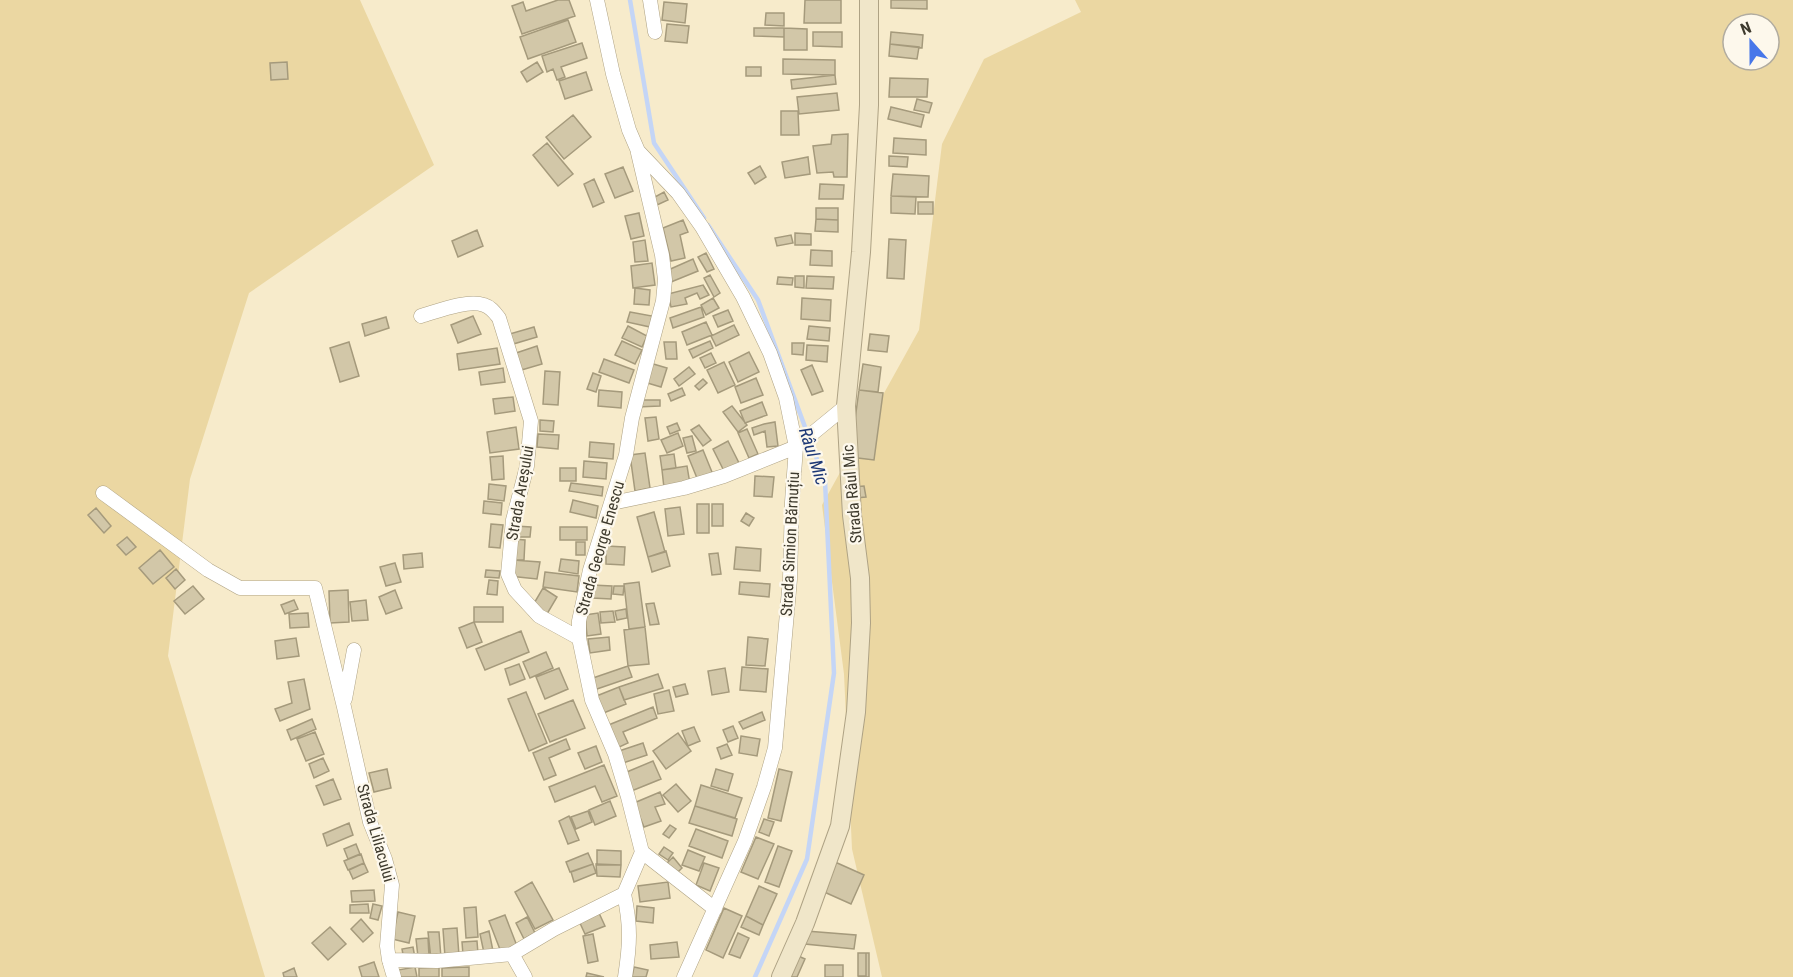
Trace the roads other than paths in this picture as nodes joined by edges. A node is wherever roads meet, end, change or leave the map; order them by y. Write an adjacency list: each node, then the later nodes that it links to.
1 (597, 0): 5 (street, Strada Simion Bărnuțiu)
2 (650, 0): 4 (street)
3 (869, 0): 7 (street, Strada Râul Mic)
4 (655, 32)
5 (638, 151): 8 (street, Strada Simion Bărnuțiu); 10 (street, Strada George Enescu)
6 (421, 316): 11 (street, Strada Areșului)
7 (846, 406): 8 (street); 23 (street, Strada Râul Mic)
8 (800, 443): 10 (street); 16 (street, Strada Simion Bărnuțiu)
9 (103, 493): 13 (street, Strada Liliacului)
10 (612, 503): 11 (street, Strada George Enescu)
11 (579, 638): 14 (street, Strada George Enescu)
12 (354, 650): 13 (street)
13 (344, 707): 18 (street, Strada Liliacului)
14 (642, 852): 15 (street); 16 (street)
15 (624, 894): 17 (street); 21 (street)
16 (715, 909): 22 (street, Strada Simion Bărnuțiu)
17 (512, 954): 18 (street); 20 (street)
18 (389, 960): 19 (street, Strada Liliacului)
19 (394, 977)
20 (525, 977)
21 (625, 977)
22 (684, 977)
23 (781, 977)

